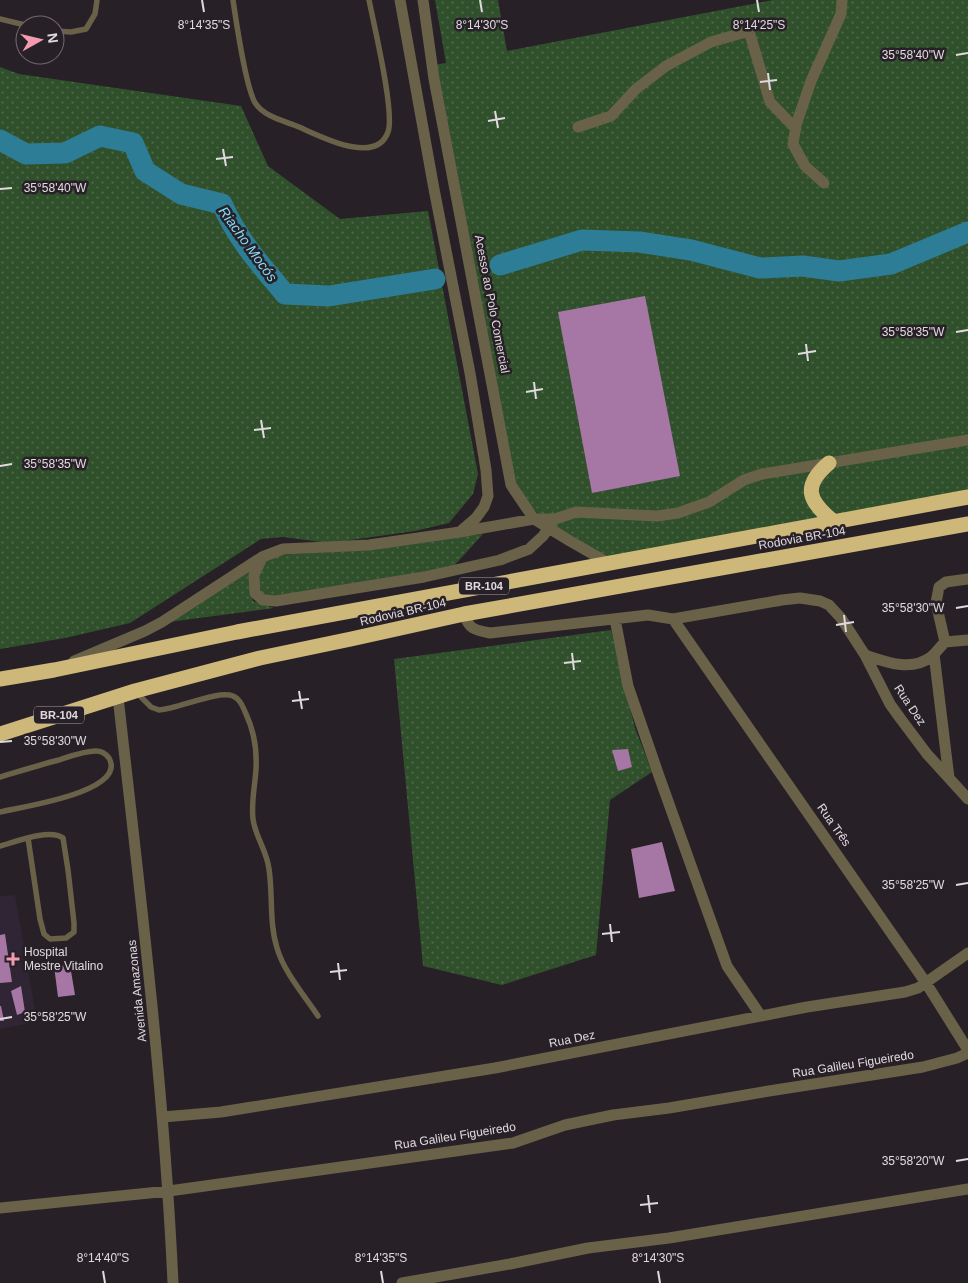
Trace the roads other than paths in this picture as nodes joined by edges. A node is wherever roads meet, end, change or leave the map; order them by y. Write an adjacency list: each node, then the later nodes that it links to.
1 (97, 0): 9 (lane)
2 (233, 0): 3 (lane)
3 (369, 0)
4 (400, 0): 14 (street)
5 (423, 0): 13 (street, Acesso ao Polo Comercial)
6 (842, 0): 11 (street)
7 (0, 19): 8 (lane)
8 (15, 23)
9 (65, 32)
10 (578, 127): 11 (street)
11 (796, 130): 12 (street)
12 (824, 183)
13 (456, 185): 14 (street); 18 (street, Acesso ao Polo Comercial)
14 (434, 189): 22 (street)
15 (968, 440): 16 (street)
16 (829, 463): 19 (highway); 20 (street)
17 (968, 497): 19 (highway, Rodovia BR-104 / BR-104)
18 (534, 519): 20 (street, Acesso ao Polo Comercial); 22 (street)
19 (833, 521): 24 (highway, Rodovia BR-104 / BR-104)
20 (552, 524): 23 (street); 24 (street, Acesso ao Polo Comercial)
21 (968, 524): 26 (highway, Rodovia BR-104 / BR-104)
22 (460, 532): 23 (street)
23 (262, 556): 33 (street)
24 (610, 564): 33 (highway, Rodovia BR-104 / BR-104)
25 (968, 579): 30 (street)
26 (464, 614): 27 (street, Rua Dez); 35 (highway, Rodovia BR-104 / BR-104)
27 (615, 619): 28 (street, Rua Dez); 47 (street)
28 (674, 619): 32 (street, Rua Dez); 45 (street, Rua Três)
29 (968, 640): 30 (street)
30 (945, 642): 31 (street)
31 (934, 654): 32 (street); 39 (street)
32 (865, 655): 39 (street, Rua Dez)
33 (54, 670): 34 (highway, Rodovia BR-104 / BR-104)
34 (0, 679)
35 (135, 691): 36 (highway, Rodovia BR-104 / BR-104); 46 (lane)
36 (118, 697): 37 (highway, Rodovia BR-104 / BR-104); 49 (street, Avenida Amazonas)
37 (0, 734)
38 (0, 777): 41 (lane)
39 (949, 778): 40 (street, Rua Dez)
40 (968, 799)
41 (0, 812)
42 (28, 838): 42 (lane); 43 (lane)
43 (0, 846)
44 (968, 953): 45 (street, Rua Dez)
45 (926, 983): 47 (street, Rua Dez); 48 (street, Rua Três)
46 (318, 1016)
47 (761, 1016): 49 (street, Rua Dez)
48 (968, 1052): 51 (street, Rua Galileu Figueiredo)
49 (163, 1117): 51 (street, Avenida Amazonas)
50 (968, 1189): 54 (street)
51 (169, 1191): 52 (street, Rua Galileu Figueiredo); 53 (street, Avenida Amazonas)
52 (0, 1208)
53 (173, 1283)
54 (402, 1283)

